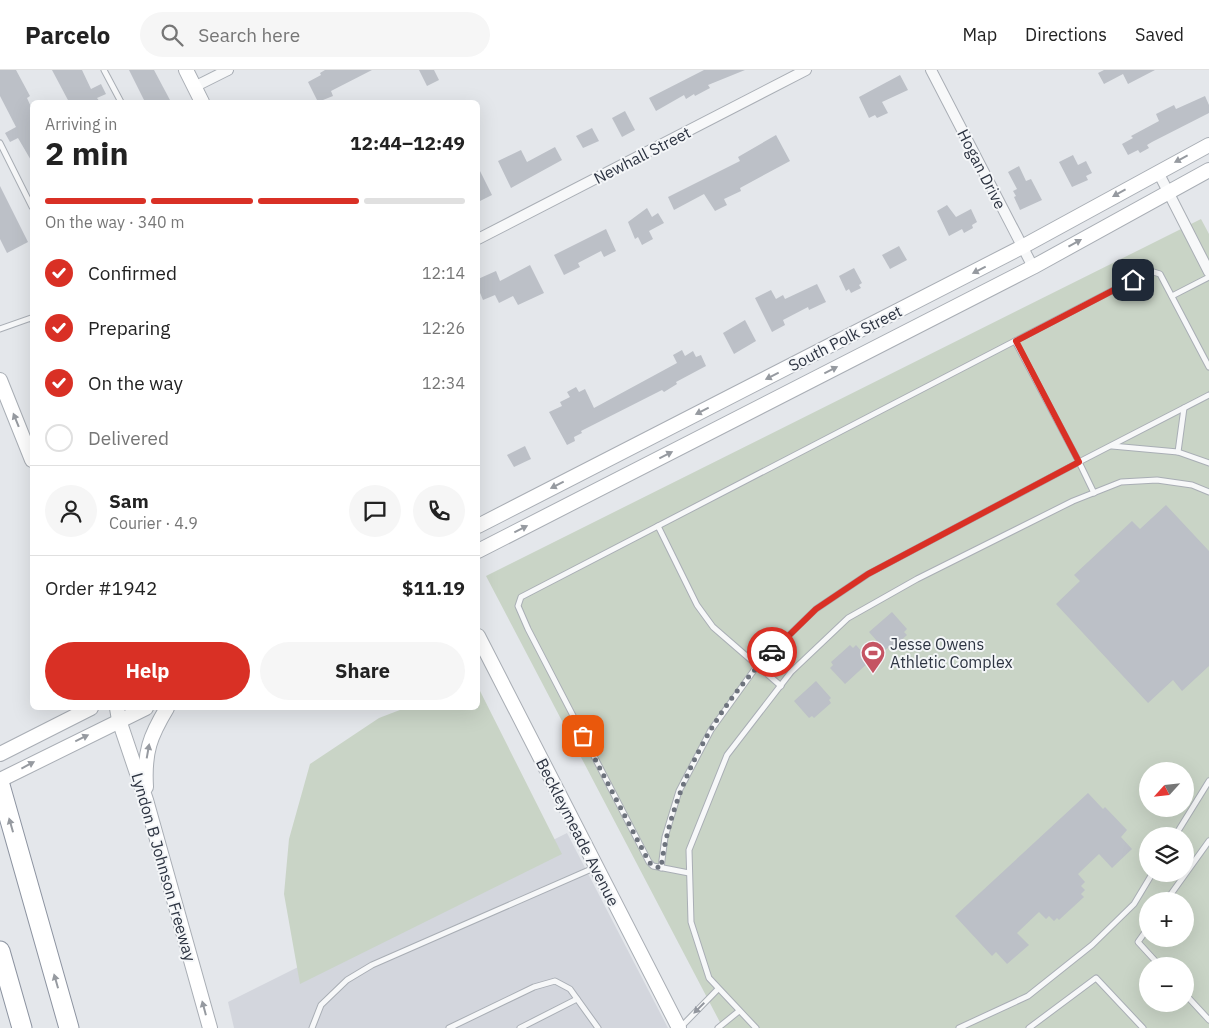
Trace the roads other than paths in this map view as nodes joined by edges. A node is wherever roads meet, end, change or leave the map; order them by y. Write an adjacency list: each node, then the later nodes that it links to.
1 (104, 70): 7 (lane)
2 (186, 70): 6 (main road)
3 (228, 70): 6 (street)
4 (806, 70): 15 (street, Newhall Street)
5 (931, 70): 16 (street, Hogan Drive)
6 (194, 87): 8 (main road)
7 (120, 100)
8 (201, 100)
9 (0, 142): 14 (lane)
10 (1209, 144): 12 (main road, South Polk Street, one-way to 12)
11 (1209, 170): 13 (main road, South Polk Street)
12 (1158, 172): 13 (street); 16 (main road, South Polk Street, one-way to 16)
13 (1167, 191): 17 (main road, South Polk Street, one-way to 13); 18 (street)
14 (30, 203)
15 (480, 238)
16 (1022, 248): 17 (street, Hogan Drive); 26 (main road, South Polk Street, one-way to 26)
17 (1033, 267): 28 (main road, South Polk Street, one-way to 17)
18 (1209, 272)
19 (1209, 277): 20 (lane)
20 (1172, 296): 23 (lane); 24 (lane)
21 (30, 319): 22 (lane)
22 (0, 329)
23 (1016, 341): 33 (lane); 38 (lane)
24 (1209, 367)
25 (0, 380): 32 (main road, one-way to 25)
26 (746, 389): 28 (main road); 37 (main road, South Polk Street, one-way to 37)
27 (1209, 395): 29 (lane)
28 (756, 408): 39 (main road, South Polk Street, one-way to 28)
29 (1184, 408): 30 (lane); 31 (lane)
30 (1110, 446): 31 (lane); 33 (lane)
31 (1178, 452): 34 (lane)
32 (30, 455)
33 (1079, 462): 36 (lane); 41 (lane)
34 (1209, 463)
35 (1209, 492): 36 (lane)
36 (1094, 493): 42 (lane)
37 (480, 525)
38 (658, 526): 41 (lane); 55 (lane)
39 (480, 550)
40 (480, 640): 54 (main road, Beckleymeade Avenue)
41 (757, 666): 42 (lane); 55 (lane)
42 (781, 686): 56 (lane)
43 (87, 710): 47 (main road)
44 (137, 710): 46 (main road)
45 (166, 710): 51 (main road, one-way to 45)
46 (118, 714): 48 (main road, one-way to 46); 51 (main road, Lyndon B Johnson Freeway)
47 (0, 754)
48 (0, 780)
49 (1209, 781): 52 (lane)
50 (0, 785): 68 (highway, one-way to 50)
51 (146, 800): 69 (main road, Lyndon B Johnson Freeway, one-way to 51)
52 (1181, 827)
53 (1209, 841): 58 (lane)
54 (596, 867): 70 (lane); 74 (main road, Beckleymeade Avenue)
55 (661, 868): 56 (lane)
56 (690, 873): 62 (lane)
57 (1147, 882): 77 (lane)
58 (1172, 892)
59 (1143, 947): 61 (lane)
60 (0, 951): 67 (highway)
61 (1152, 957)
62 (718, 989): 65 (lane); 74 (lane, one-way to 74)
63 (577, 998): 71 (lane); 72 (lane); 73 (lane)
64 (1194, 1004): 66 (lane)
65 (739, 1012): 75 (lane); 76 (lane)
66 (1209, 1020)
67 (22, 1028)
68 (69, 1028)
69 (210, 1028)
70 (312, 1028)
71 (449, 1028)
72 (520, 1028)
73 (598, 1028)
74 (679, 1028)
75 (718, 1028)
76 (756, 1028)
77 (959, 1028)
78 (1029, 1028): 79 (lane)
79 (1143, 1028)

